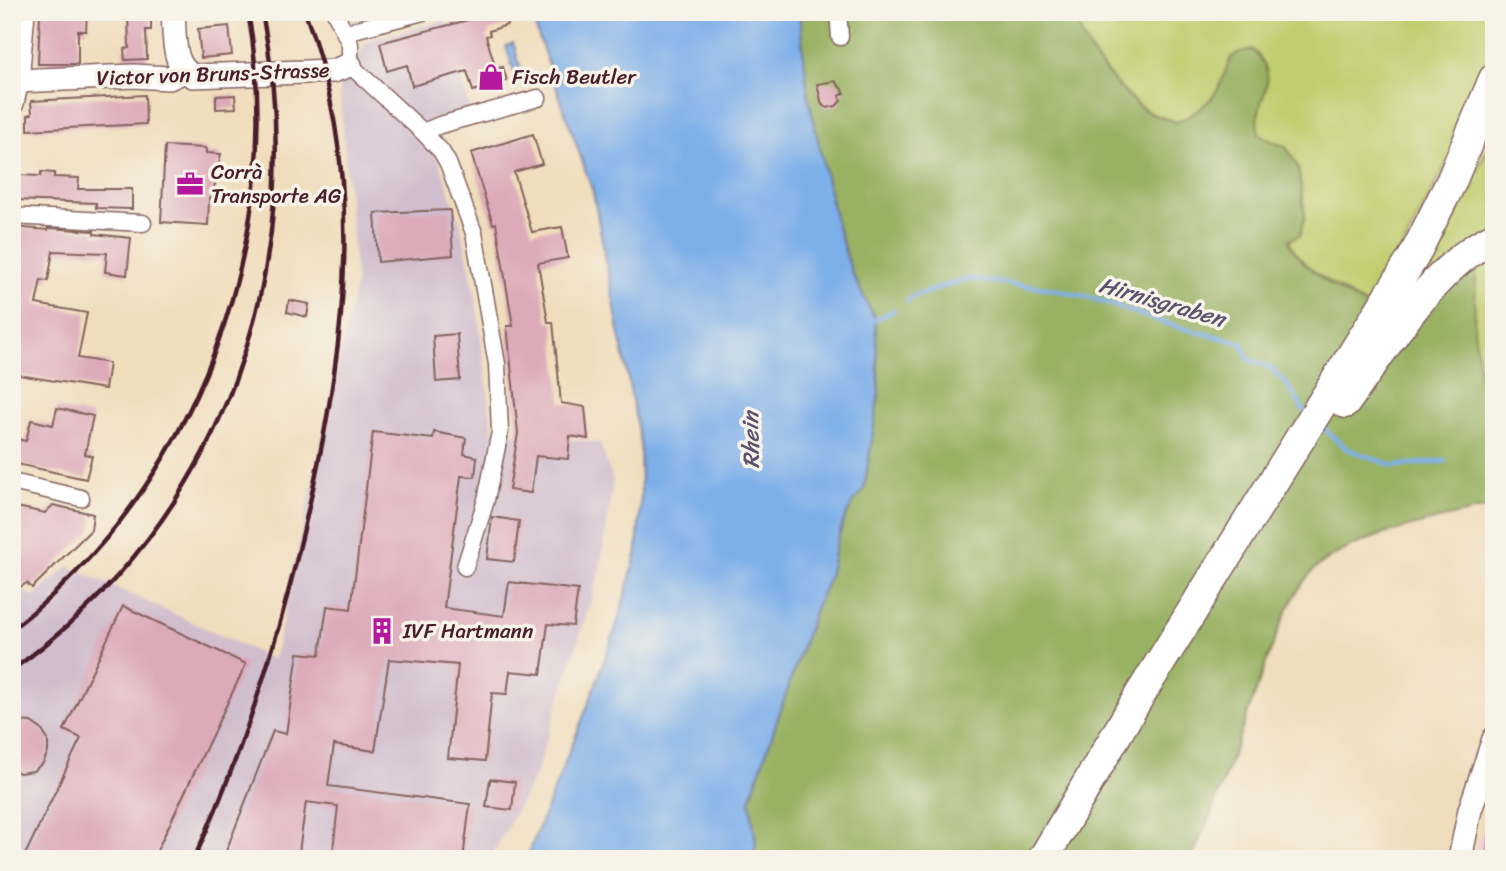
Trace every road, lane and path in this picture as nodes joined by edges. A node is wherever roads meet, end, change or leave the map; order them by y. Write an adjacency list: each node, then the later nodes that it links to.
1 (23, 12): 11 (street)
2 (173, 12): 9 (street)
3 (335, 12): 6 (street)
4 (423, 12): 6 (street)
5 (838, 12): 7 (street)
6 (346, 32): 8 (street)
7 (841, 37)
8 (350, 65): 9 (street, Victor von Bruns-Strasse); 14 (street, Victor von Bruns-Strasse)
9 (185, 71): 11 (street, Victor von Bruns-Strasse)
10 (1494, 79): 18 (highway)
11 (14, 88)
12 (538, 98): 14 (street)
13 (1494, 117): 18 (highway)
14 (423, 132): 22 (street, Victor von Bruns-Strasse)
15 (12, 216): 16 (street)
16 (143, 223)
17 (1494, 238): 18 (highway)
18 (1352, 379): 19 (highway); 19 (highway)
19 (1291, 469): 24 (highway); 25 (highway)
20 (12, 482): 21 (street)
21 (81, 498)
22 (465, 567)
23 (1494, 739): 26 (street)
24 (1043, 859)
25 (1062, 859)
26 (1460, 859)

